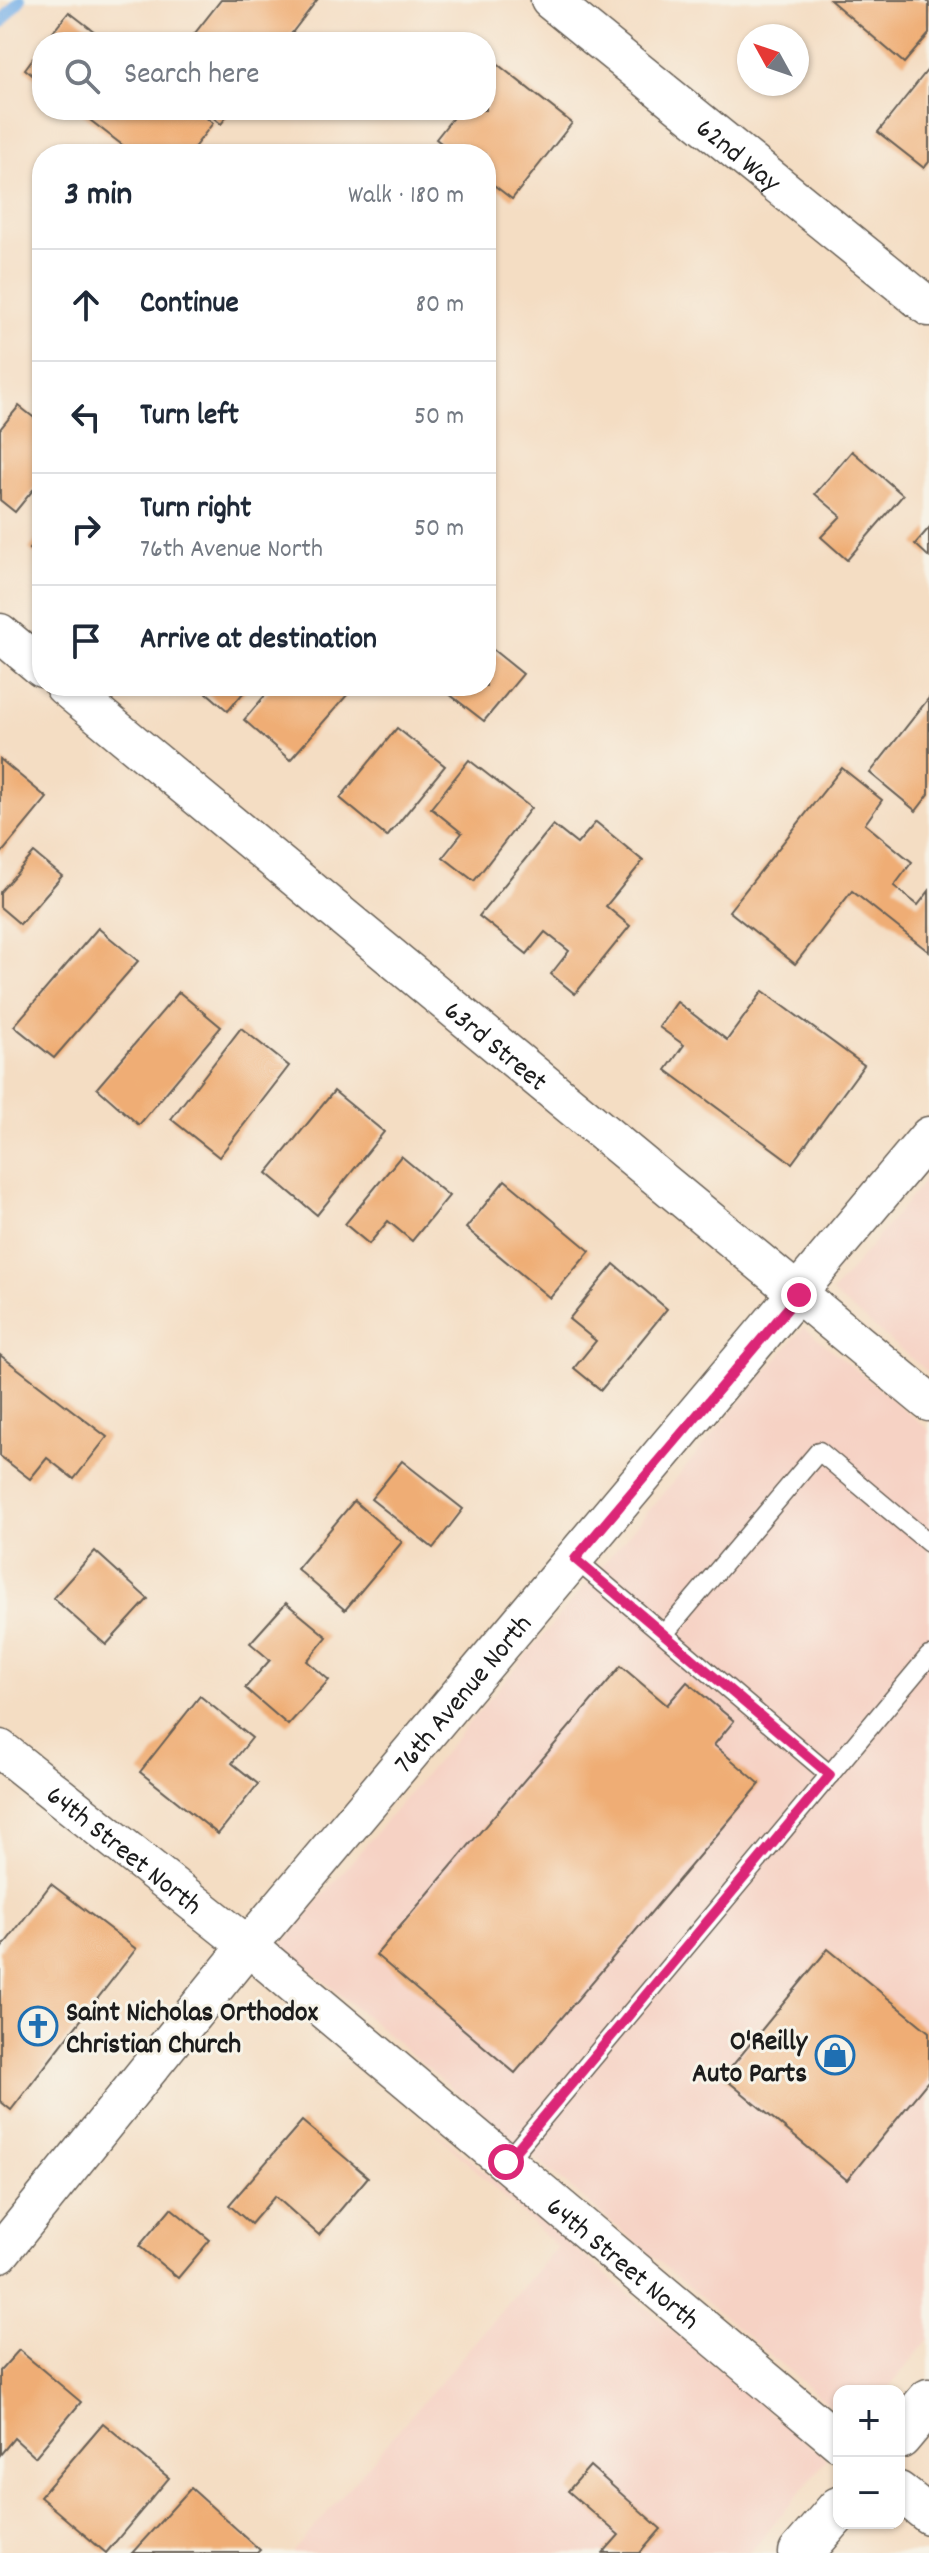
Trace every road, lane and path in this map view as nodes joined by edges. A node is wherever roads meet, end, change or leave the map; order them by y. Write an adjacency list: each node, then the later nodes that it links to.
1 (550, 0): 2 (street, 62nd Way)
2 (929, 307)
3 (0, 633): 4 (street)
4 (32, 660)
5 (76, 696): 7 (street, 63rd Street)
6 (929, 1136): 7 (street, 76th Avenue North)
7 (799, 1295): 8 (street, 63rd Street); 10 (street, 76th Avenue North)
8 (929, 1402)
9 (929, 1543): 11 (lane)
10 (575, 1559): 11 (lane); 15 (street, 76th Avenue North)
11 (664, 1634): 14 (lane)
12 (929, 1656): 14 (lane)
13 (0, 1749): 15 (street, 64th Street North)
14 (830, 1775): 16 (lane)
15 (248, 1946): 16 (street, 64th Street North); 17 (street, 76th Avenue North)
16 (506, 2162): 20 (street, 64th Street North)
17 (0, 2253)
18 (929, 2401): 19 (main road)
19 (905, 2430)
20 (833, 2437)
21 (905, 2496): 22 (street)
22 (929, 2515)
23 (833, 2516): 24 (main road)
24 (801, 2553)

